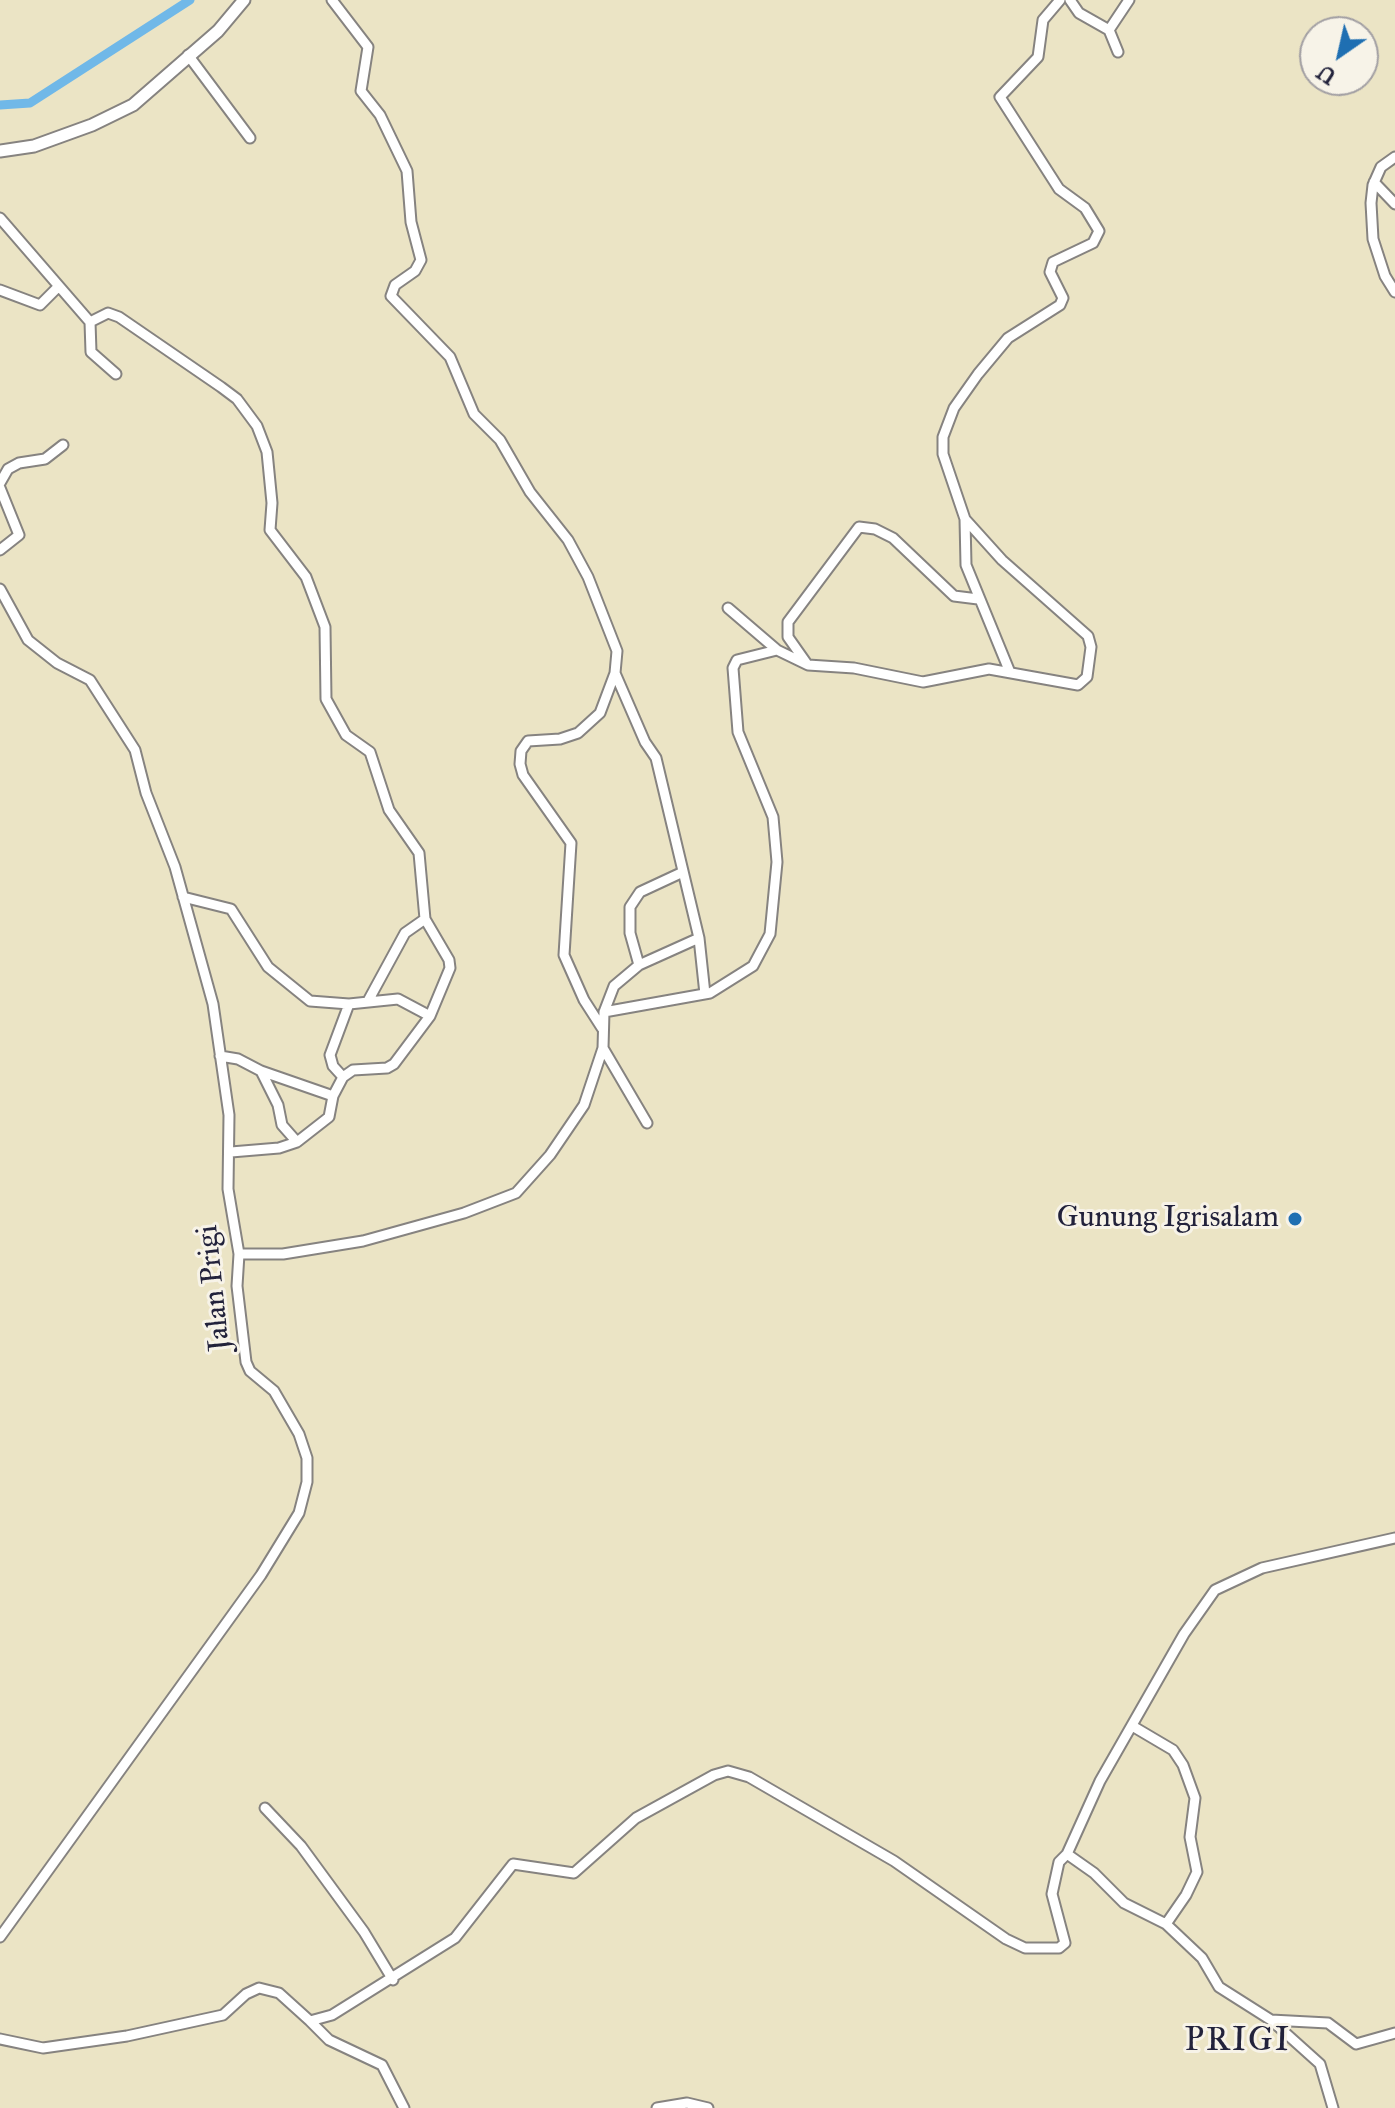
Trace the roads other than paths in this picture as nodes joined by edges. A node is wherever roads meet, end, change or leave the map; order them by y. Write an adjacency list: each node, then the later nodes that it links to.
1 (244, 0): 8 (main road)
2 (332, 0): 30 (street)
3 (1060, 0): 22 (street)
4 (1070, 0): 6 (street)
5 (1129, 0): 6 (street)
6 (1109, 30): 7 (street)
7 (1118, 52)
8 (188, 55): 9 (street); 10 (main road)
9 (250, 138)
10 (0, 151)
11 (1395, 157): 12 (street)
12 (1374, 182): 13 (street); 17 (street)
13 (1395, 204)
14 (0, 218): 15 (street)
15 (58, 287): 16 (street); 18 (street)
16 (0, 290)
17 (1395, 292)
18 (90, 322): 19 (street); 33 (street)
19 (116, 374)
20 (63, 445): 21 (street)
21 (0, 485): 23 (street)
22 (965, 519): 25 (street); 29 (street)
23 (0, 550)
24 (0, 589): 32 (street, Jalan Prigi)
25 (978, 599): 28 (street); 29 (street)
26 (728, 608): 27 (street)
27 (777, 650): 28 (street); 36 (street)
28 (808, 665): 29 (street)
29 (1009, 670)
30 (615, 673): 31 (street); 41 (street)
31 (683, 872): 34 (street); 35 (street)
32 (183, 897): 38 (street); 43 (street, Jalan Prigi)
33 (425, 919): 37 (street); 40 (street)
34 (699, 938): 35 (street); 36 (street)
35 (639, 965): 39 (street)
36 (705, 994): 39 (street)
37 (368, 1001): 38 (street); 40 (street)
38 (349, 1004): 45 (street)
39 (604, 1012): 41 (street)
40 (430, 1016): 45 (street)
41 (603, 1031): 42 (street)
42 (603, 1048): 47 (street); 50 (street)
43 (220, 1056): 44 (street); 49 (street, Jalan Prigi)
44 (261, 1071): 46 (street); 48 (street)
45 (343, 1077): 46 (street)
46 (333, 1096): 48 (street)
47 (647, 1123)
48 (297, 1142): 49 (street)
49 (231, 1152): 50 (street, Jalan Prigi)
50 (239, 1254): 56 (street, Jalan Prigi)
51 (1395, 1538): 52 (street)
52 (1134, 1727): 54 (street); 55 (street)
53 (265, 1808): 57 (street)
54 (1067, 1854): 55 (street); 57 (street)
55 (1166, 1924): 58 (street)
56 (0, 1937)
57 (393, 1980): 59 (street)
58 (1271, 2020): 60 (street); 65 (street)
59 (310, 2021): 61 (street); 62 (street)
60 (1395, 2033)
61 (0, 2039)
62 (404, 2108)
63 (657, 2108): 64 (street)
64 (708, 2108)
65 (1333, 2108)

